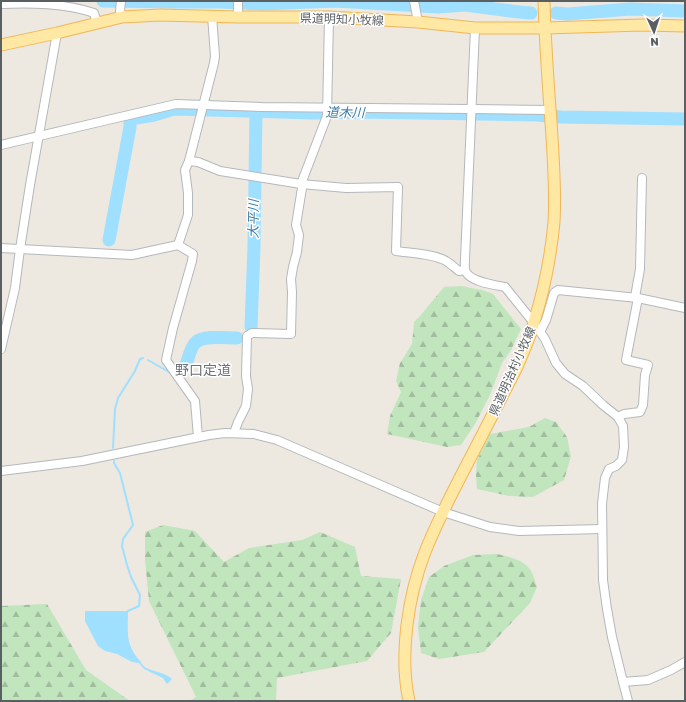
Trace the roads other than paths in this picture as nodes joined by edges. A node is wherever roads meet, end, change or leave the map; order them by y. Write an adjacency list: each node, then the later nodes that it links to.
1 (121, 1): 6 (street)
2 (238, 1): 7 (street)
3 (414, 1): 10 (street)
4 (544, 1): 14 (main road, 県道明治村小牧線)
5 (1, 4): 11 (street)
6 (121, 14): 8 (main road, 県道明知小牧線); 11 (main road, 県道明知小牧線)
7 (238, 15): 8 (main road, 県道明知小牧線); 9 (main road, 県道明知小牧線)
8 (212, 16): 17 (street)
9 (329, 17): 10 (main road, 県道明知小牧線); 18 (street)
10 (417, 18): 13 (main road, 県道明知小牧線)
11 (97, 23): 15 (main road, 県道明知小牧線)
12 (685, 26): 14 (main road, 県道明知小牧線)
13 (475, 28): 14 (main road, 県道明知小牧線); 19 (street)
14 (545, 28): 20 (main road, 県道明治村小牧線)
15 (57, 33): 16 (main road, 県道明知小牧線); 21 (street)
16 (1, 45)
17 (204, 105): 18 (street); 21 (street); 23 (street)
18 (327, 111): 19 (street); 25 (street)
19 (471, 113): 20 (street); 29 (street)
20 (550, 115): 32 (main road, 県道明治村小牧線)
21 (39, 136): 22 (street); 28 (street)
22 (1, 145)
23 (189, 161): 25 (street); 26 (street)
24 (642, 178): 30 (street)
25 (301, 184): 29 (street); 35 (street)
26 (178, 245): 28 (street); 36 (street)
27 (1, 248): 28 (street)
28 (20, 249): 33 (street)
29 (465, 270): 32 (street)
30 (636, 298): 31 (street); 32 (street); 34 (street)
31 (685, 308)
32 (537, 328): 34 (street); 38 (main road, 県道明治村小牧線)
33 (1, 349)
34 (618, 416): 39 (street)
35 (234, 433): 36 (street); 38 (street)
36 (198, 437): 37 (street)
37 (1, 470)
38 (443, 512): 39 (street); 42 (main road, 県道明治村小牧線)
39 (602, 529): 41 (street)
40 (685, 662): 41 (street)
41 (623, 682): 43 (street)
42 (409, 701)
43 (628, 701)

